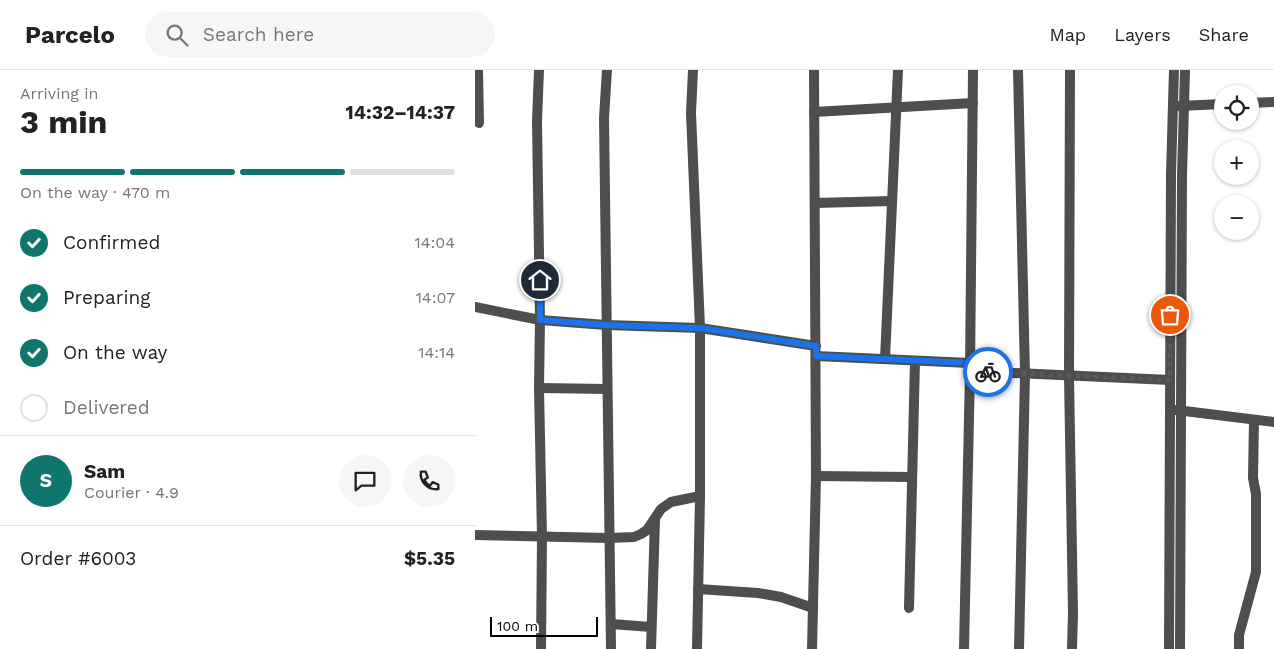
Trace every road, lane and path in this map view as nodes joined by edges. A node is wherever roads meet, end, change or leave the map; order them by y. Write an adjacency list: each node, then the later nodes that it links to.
1 (479, 70): 20 (street)
2 (539, 70): 28 (street)
3 (607, 70): 29 (street)
4 (693, 70): 30 (street)
5 (814, 70): 19 (street)
6 (898, 70): 18 (street)
7 (973, 70): 13 (street)
8 (1018, 70): 35 (street)
9 (1070, 70): 36 (street)
10 (1174, 70): 16 (street)
11 (1185, 70): 17 (street)
12 (1274, 102): 14 (street)
13 (973, 103): 18 (street); 34 (street)
14 (1259, 103)
15 (1214, 104): 17 (street)
16 (1173, 106): 17 (street); 21 (street)
17 (1184, 106): 22 (street)
18 (896, 107): 19 (street); 23 (street)
19 (814, 112): 24 (street)
20 (479, 123)
21 (1171, 180): 22 (street); 26 (street)
22 (1182, 181): 27 (street)
23 (892, 201): 24 (street); 32 (street)
24 (815, 203): 31 (street)
25 (475, 307): 28 (street)
26 (1170, 315): 27 (street); 37 (street)
27 (1181, 316): 41 (street)
28 (540, 320): 29 (street); 38 (street)
29 (606, 325): 30 (street); 39 (street)
30 (700, 328): 31 (street); 48 (street)
31 (816, 351): 32 (street); 46 (street)
32 (885, 359): 33 (street)
33 (915, 361): 34 (street); 47 (street)
34 (970, 367): 35 (street); 67 (street)
35 (1025, 374): 36 (street); 68 (street)
36 (1069, 376): 37 (street); 69 (street)
37 (1170, 380): 40 (street)
38 (539, 388): 39 (street); 51 (street)
39 (607, 389): 52 (street)
40 (1170, 409): 41 (street); 44 (street)
41 (1181, 410): 42 (street); 45 (street)
42 (1254, 420): 43 (street); 72 (street)
43 (1274, 422)
44 (1170, 463): 45 (street); 53 (street)
45 (1181, 464): 54 (street)
46 (816, 476): 47 (street); 56 (street)
47 (912, 477): 57 (street)
48 (701, 496): 49 (street); 55 (street)
49 (655, 519): 52 (street); 61 (street)
50 (475, 535): 51 (street)
51 (542, 536): 52 (street); 62 (street)
52 (609, 538): 58 (street)
53 (1169, 563): 54 (street); 59 (street)
54 (1180, 564): 60 (street)
55 (698, 589): 56 (street); 65 (street)
56 (813, 608): 66 (street)
57 (909, 608)
58 (611, 624): 61 (street); 63 (street)
59 (1169, 625): 60 (street); 70 (street)
60 (1180, 626): 71 (street)
61 (651, 627): 64 (street)
62 (541, 649)
63 (611, 649)
64 (651, 649)
65 (697, 649)
66 (812, 649)
67 (965, 649)
68 (1019, 649)
69 (1072, 649)
70 (1169, 649)
71 (1180, 649)
72 (1239, 649)

